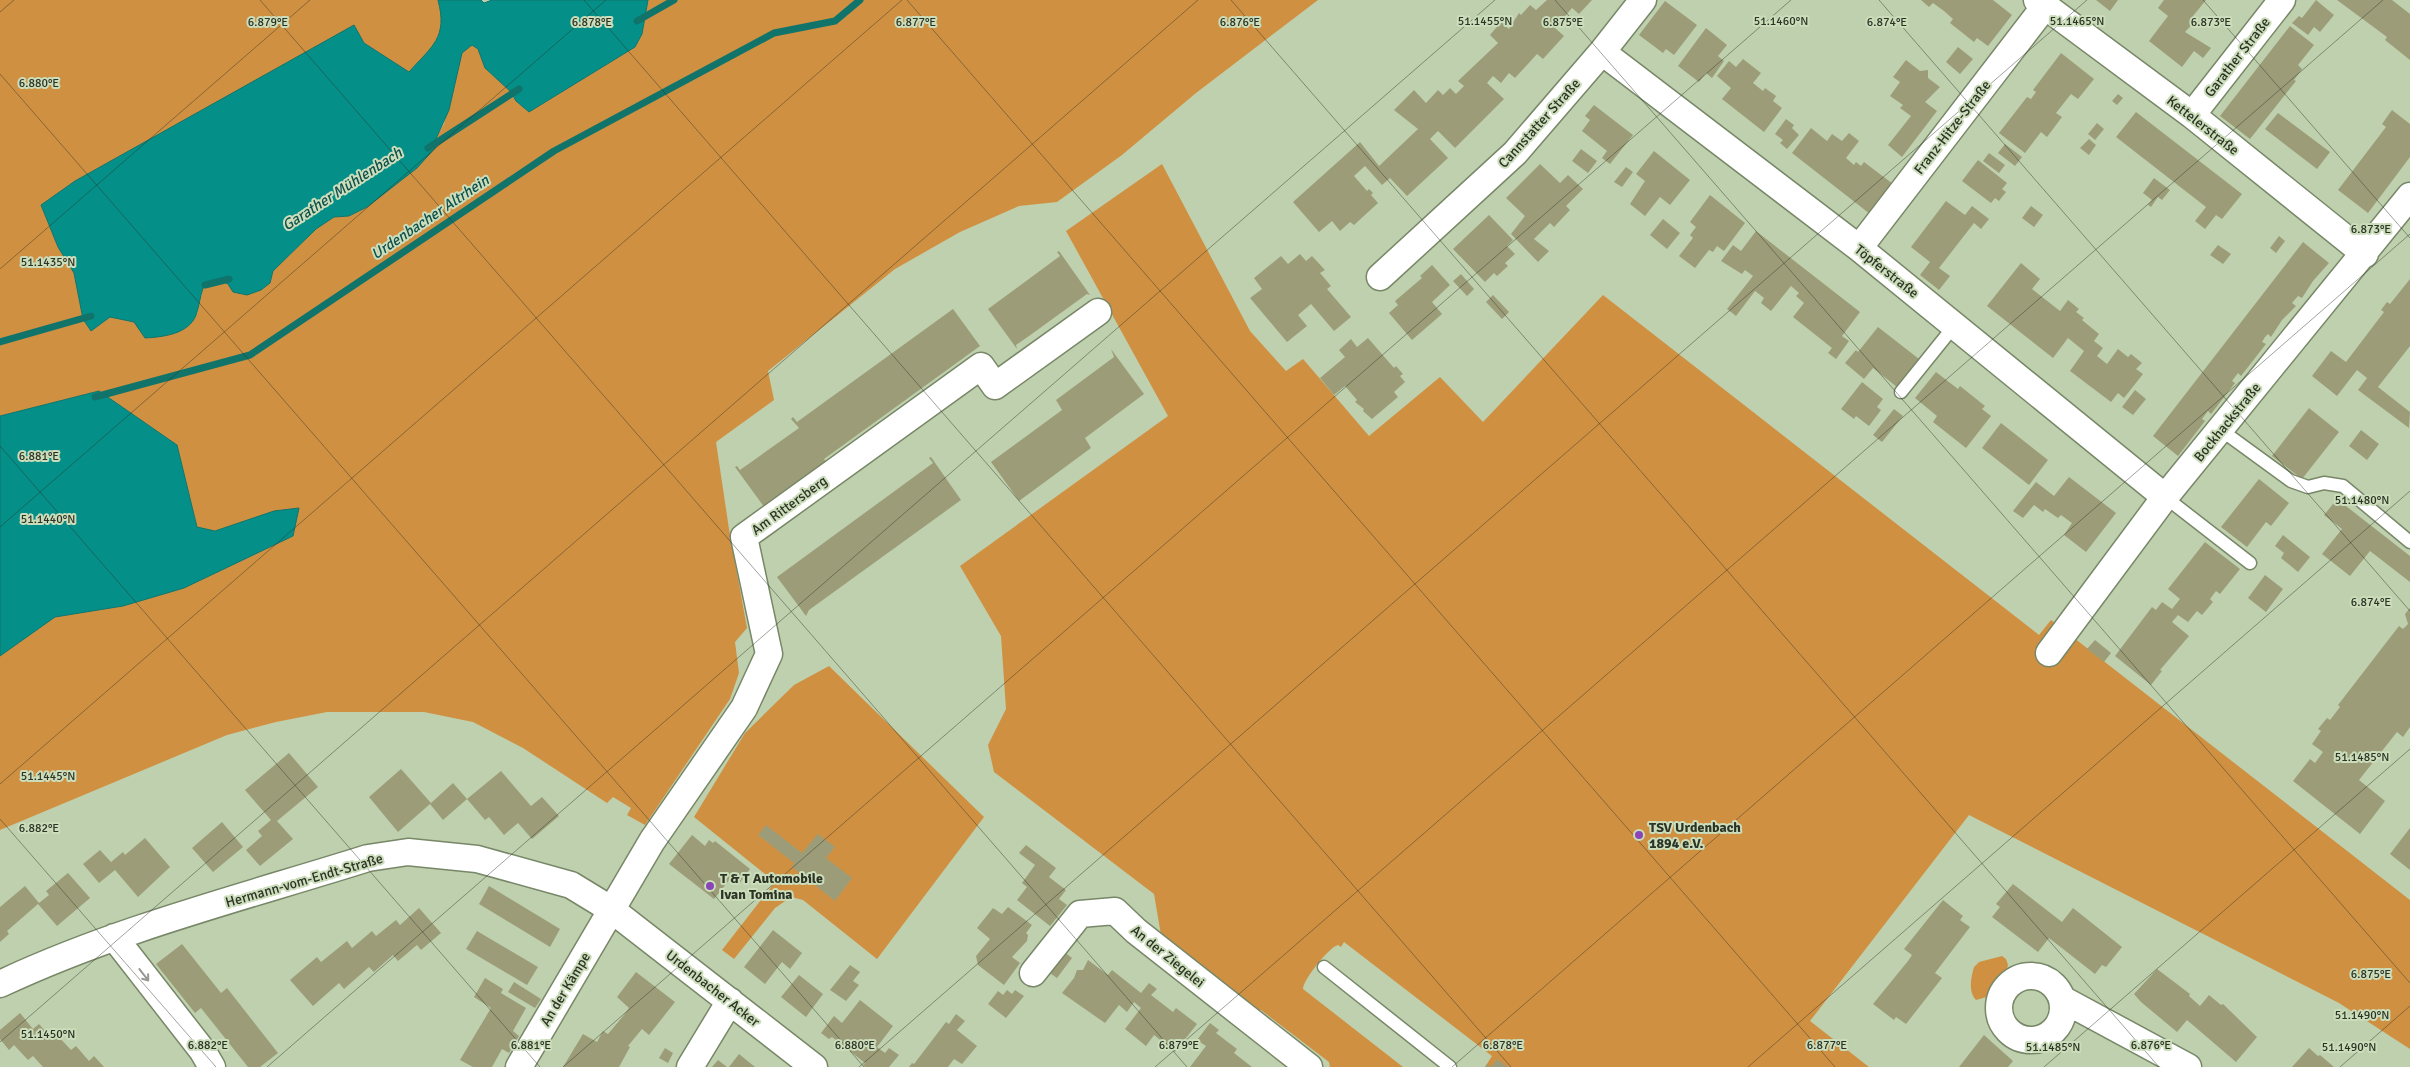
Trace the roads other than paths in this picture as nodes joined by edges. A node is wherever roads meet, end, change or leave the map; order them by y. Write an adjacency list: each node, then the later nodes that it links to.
1 (1643, 0): 4 (street, Cannstatter Straße)
2 (2282, 0): 5 (street, Garather Straße)
3 (2041, 3): 5 (street, Kettelerstraße); 7 (street, Franz-Hitze-Straße)
4 (1602, 52): 7 (street, Töpferstraße); 9 (street, Cannstatter Straße)
5 (2192, 115): 8 (street, Kettelerstraße)
6 (2410, 196): 8 (street, Bockhackstraße)
7 (1859, 248): 11 (street, Töpferstraße)
8 (2365, 254): 13 (street, Bockhackstraße)
9 (1380, 277)
10 (1098, 312): 18 (street, Am Rittersberg)
11 (1955, 325): 12 (lane); 14 (street, Töpferstraße)
12 (1901, 392)
13 (2221, 430): 14 (street, Bockhackstraße); 15 (lane)
14 (2165, 498): 16 (lane); 17 (street, Bockhackstraße)
15 (2410, 542)
16 (2250, 563)
17 (2049, 653)
18 (612, 910): 19 (street, Hermann-vom-Endt-Straße); 24 (street, Urdenbacher Acker); 26 (street, An der Kämpe)
19 (114, 937): 22 (street, Hermann-vom-Endt-Straße); 25 (street, one-way to 25)
20 (1324, 967): 30 (lane)
21 (1033, 973): 29 (street, An der Ziegelei)
22 (0, 984)
23 (2062, 999): 31 (street)
24 (730, 1000): 27 (street); 28 (street, Urdenbacher Acker)
25 (212, 1067)
26 (519, 1067)
27 (690, 1067)
28 (814, 1067)
29 (1309, 1067)
30 (1450, 1067)
31 (2188, 1067)

